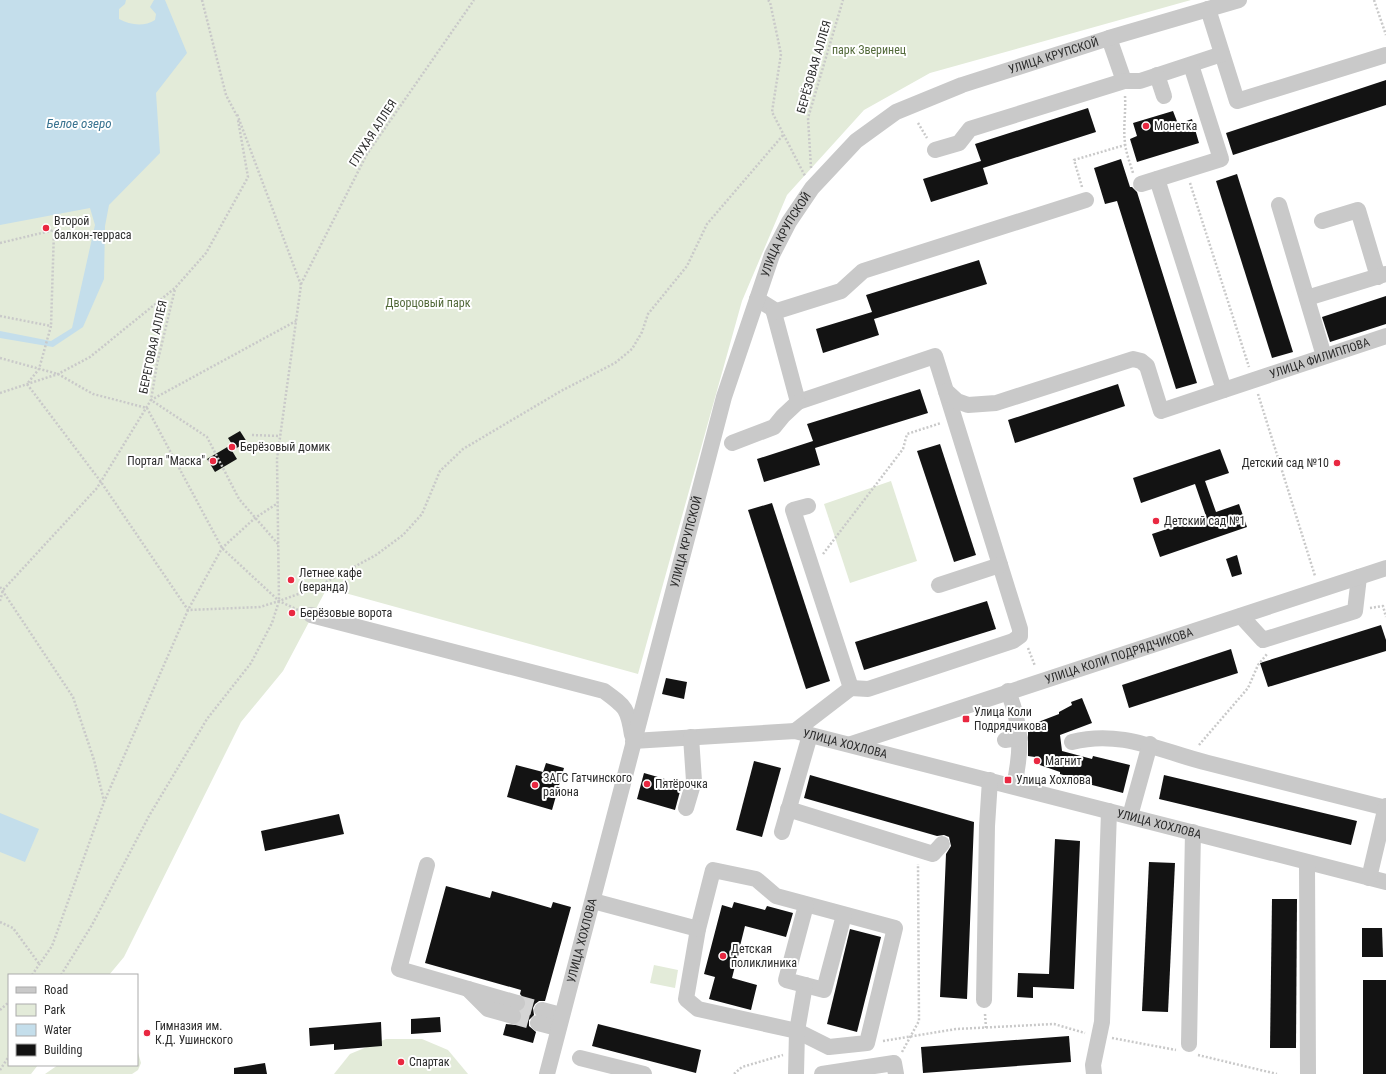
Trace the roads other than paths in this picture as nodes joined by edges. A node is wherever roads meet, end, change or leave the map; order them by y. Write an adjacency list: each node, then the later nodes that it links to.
1 (1239, 0): 2 (street, УЛИЦА КРУПСКОЙ)
2 (1208, 9): 3 (street, УЛИЦА КРУПСКОЙ); 4 (street)
3 (1109, 38): 8 (street); 18 (street, УЛИЦА КРУПСКОЙ)
4 (1222, 54): 5 (street); 6 (street)
5 (1386, 55)
6 (1190, 65): 7 (street); 11 (street)
7 (1157, 75): 8 (street); 9 (street)
8 (1124, 81): 10 (street)
9 (1164, 96)
10 (935, 150)
11 (1157, 179): 12 (street); 22 (street)
12 (1141, 184)
13 (1086, 200): 19 (street)
14 (1279, 205): 17 (street)
15 (1322, 220): 16 (street)
16 (1382, 275): 17 (street)
17 (1307, 298): 21 (street)
18 (757, 299): 19 (street); 38 (street, УЛИЦА КРУПСКОЙ)
19 (774, 312): 24 (street)
20 (1386, 336): 21 (street, УЛИЦА ФИЛИППОВА)
21 (1324, 356): 22 (street, УЛИЦА ФИЛИППОВА)
22 (1224, 390): 23 (street, УЛИЦА ФИЛИППОВА)
23 (946, 391): 24 (street); 27 (street)
24 (798, 402): 25 (street)
25 (732, 443)
26 (808, 506): 33 (street)
27 (1000, 565): 30 (street); 33 (street)
28 (1386, 568): 29 (street, УЛИЦА КОЛИ ПОДРЯДЧИКОВА)
29 (1359, 577): 32 (street, УЛИЦА КОЛИ ПОДРЯДЧИКОВА); 32 (street)
30 (939, 585)
31 (311, 615): 38 (street)
32 (1241, 616): 34 (street, УЛИЦА КОЛИ ПОДРЯДЧИКОВА)
33 (851, 688): 36 (street)
34 (1008, 691): 35 (street, УЛИЦА КОЛИ ПОДРЯДЧИКОВА); 44 (street)
35 (902, 727): 40 (street, УЛИЦА КОЛИ ПОДРЯДЧИКОВА); 42 (street)
36 (803, 733): 37 (street, УЛИЦА ХОХЛОВА); 40 (street, УЛИЦА ХОХЛОВА); 47 (street)
37 (691, 737): 38 (street, УЛИЦА ХОХЛОВА); 46 (street)
38 (633, 741): 57 (street, УЛИЦА ХОХЛОВА)
39 (1072, 742): 41 (street)
40 (851, 744): 42 (street, УЛИЦА ХОХЛОВА)
41 (1150, 744): 45 (street); 49 (street)
42 (900, 757): 43 (street, УЛИЦА ХОХЛОВА)
43 (990, 780): 44 (street, УЛИЦА ХОХЛОВА); 62 (street)
44 (1014, 786): 48 (street, УЛИЦА ХОХЛОВА)
45 (1386, 807): 55 (street)
46 (686, 808)
47 (788, 809): 50 (street); 52 (street)
48 (1109, 811): 49 (street, УЛИЦА ХОХЛОВА); 75 (street)
49 (1130, 816): 51 (street, УЛИЦА ХОХЛОВА)
50 (782, 832)
51 (1193, 832): 53 (street, УЛИЦА ХОХЛОВА); 67 (street)
52 (942, 844)
53 (1307, 863): 55 (street, УЛИЦА ХОХЛОВА); 76 (street)
54 (427, 865): 63 (street)
55 (1369, 878): 56 (street, УЛИЦА ХОХЛОВА)
56 (1386, 882)
57 (593, 901): 60 (street); 65 (street, УЛИЦА ХОХЛОВА)
58 (806, 905): 59 (street); 60 (street); 61 (street)
59 (844, 915): 61 (street); 66 (street)
60 (698, 929): 66 (street)
61 (805, 985): 66 (street)
62 (984, 1000)
63 (515, 1009)
64 (540, 1016): 65 (street)
65 (559, 1022): 71 (street, УЛИЦА ХОХЛОВА)
66 (797, 1031): 73 (street)
67 (1189, 1044)
68 (580, 1058): 70 (street)
69 (895, 1069): 74 (street)
70 (618, 1071): 72 (street)
71 (547, 1074)
72 (644, 1074)
73 (796, 1074)
74 (822, 1074)
75 (1094, 1074)
76 (1308, 1074)

